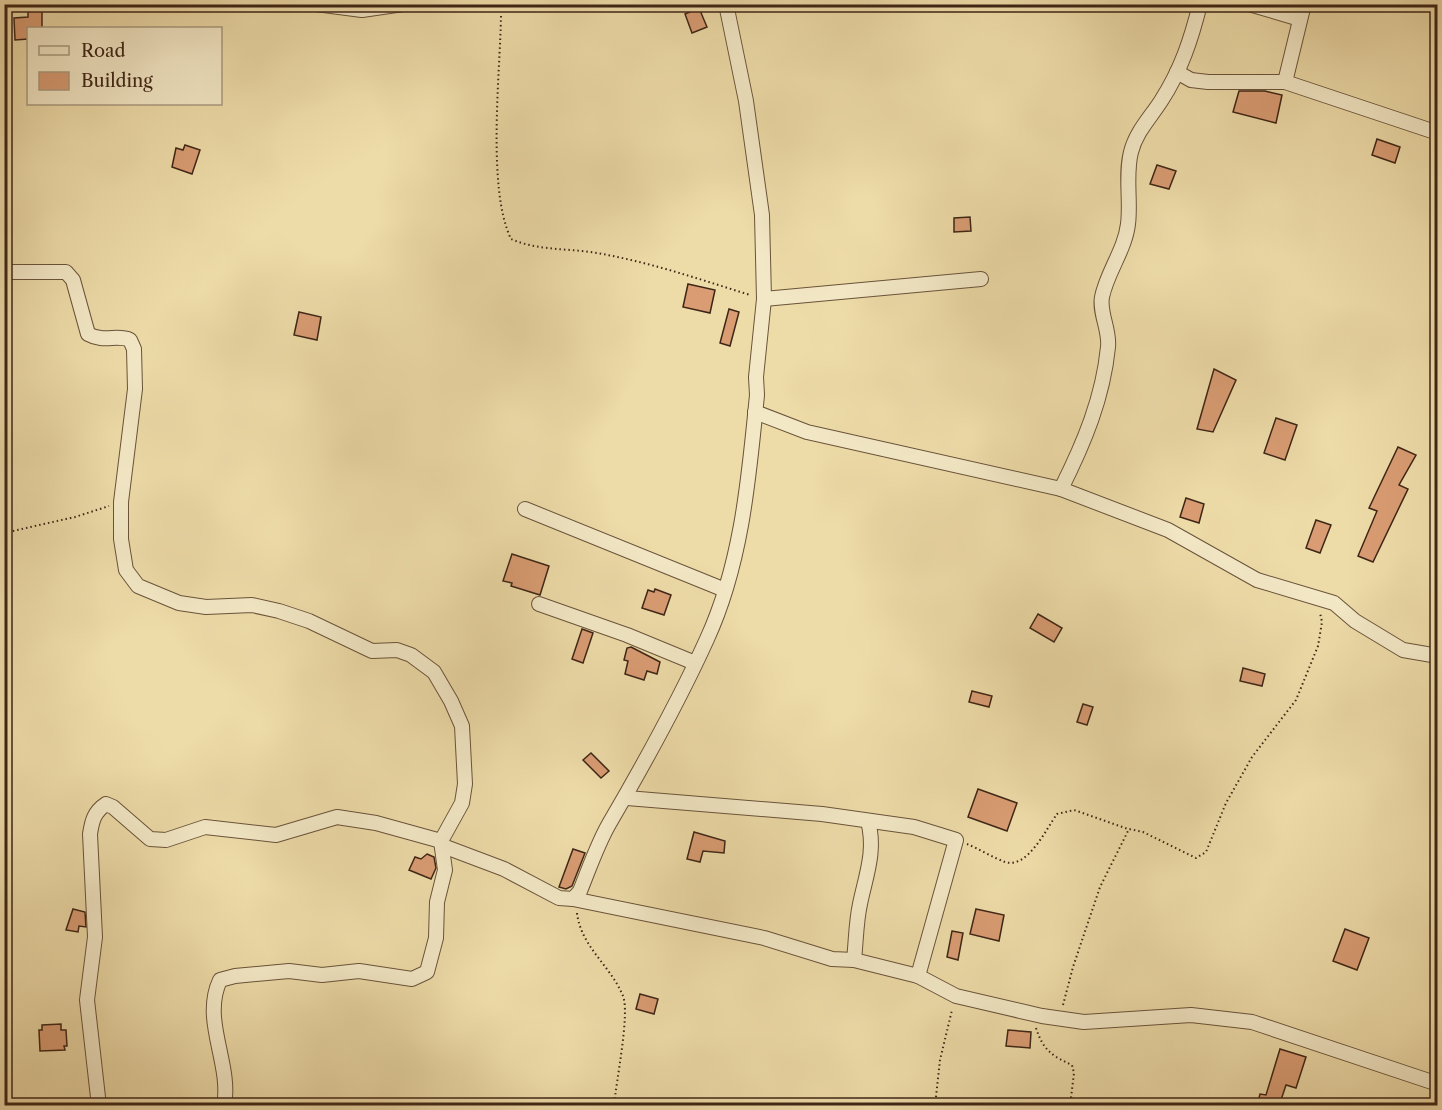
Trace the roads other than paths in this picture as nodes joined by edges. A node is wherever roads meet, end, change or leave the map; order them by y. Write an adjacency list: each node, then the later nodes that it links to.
1 (316, 4): 2 (street)
2 (403, 4)
3 (518, 4): 8 (street)
4 (726, 4): 15 (street)
5 (1200, 4): 10 (street)
6 (1249, 4): 9 (street)
7 (1305, 4): 9 (street)
8 (501, 5)
9 (1300, 19): 11 (street)
10 (1177, 72): 11 (street); 17 (street)
11 (1286, 82): 12 (street)
12 (1437, 133)
13 (4, 272): 25 (street)
14 (981, 279): 15 (street)
15 (764, 299): 16 (street)
16 (755, 412): 17 (street); 19 (street)
17 (1060, 489): 21 (street)
18 (525, 509): 19 (street)
19 (725, 590): 22 (street)
20 (539, 604): 22 (street)
21 (1437, 656)
22 (695, 663): 23 (street)
23 (627, 798): 24 (street); 26 (street)
24 (868, 821): 27 (street); 28 (street)
25 (442, 844): 26 (street); 30 (street); 31 (street)
26 (573, 899): 27 (street)
27 (854, 960): 28 (street)
28 (918, 976): 29 (street)
29 (1437, 1084)
30 (99, 1106)
31 (224, 1106)

